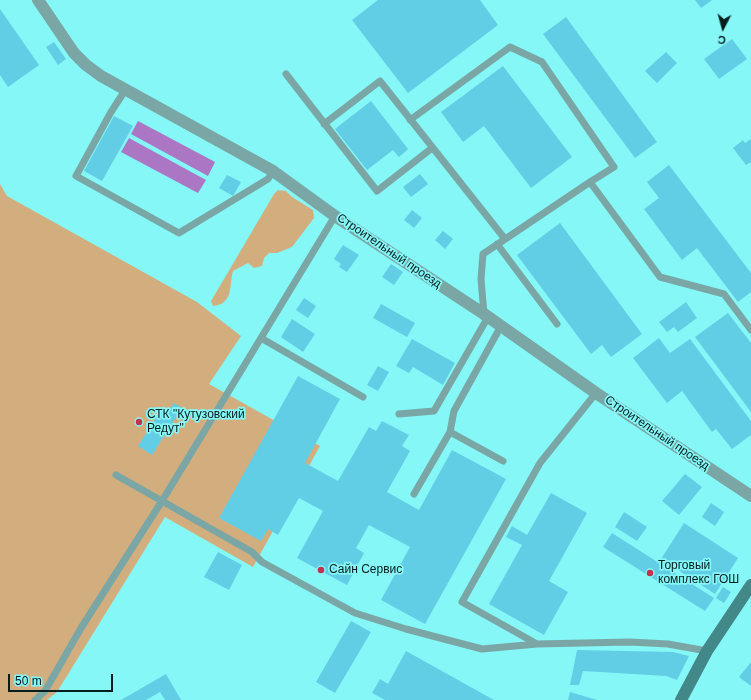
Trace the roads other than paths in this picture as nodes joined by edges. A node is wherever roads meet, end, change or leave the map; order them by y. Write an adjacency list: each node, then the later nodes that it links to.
1 (38, 0): 3 (street, Строительный проезд)
2 (286, 74): 5 (lane)
3 (126, 89): 7 (street, Строительный проезд); 7 (lane)
4 (410, 120): 5 (lane); 6 (lane); 8 (lane)
5 (324, 124): 6 (lane)
6 (432, 148): 10 (lane)
7 (273, 171): 9 (street, Строительный проезд)
8 (590, 182): 10 (lane); 15 (lane)
9 (335, 216): 12 (street, Строительный проезд); 16 (lane)
10 (505, 240): 11 (lane)
11 (497, 244): 12 (lane); 13 (lane)
12 (486, 316): 14 (street, Строительный проезд); 19 (lane)
13 (557, 324)
14 (501, 326): 17 (street, Строительный проезд); 20 (lane)
15 (751, 330)
16 (261, 338): 18 (lane); 25 (lane)
17 (596, 393): 24 (street, Строительный проезд); 27 (lane)
18 (363, 397)
19 (399, 414)
20 (450, 432): 21 (lane); 23 (lane)
21 (503, 461)
22 (116, 475): 25 (lane)
23 (414, 494)
24 (751, 496)
25 (162, 501): 27 (lane); 29 (lane)
26 (749, 592): 28 (main road)
27 (537, 644): 28 (lane)
28 (707, 651): 30 (main road)
29 (34, 700)
30 (681, 700)

